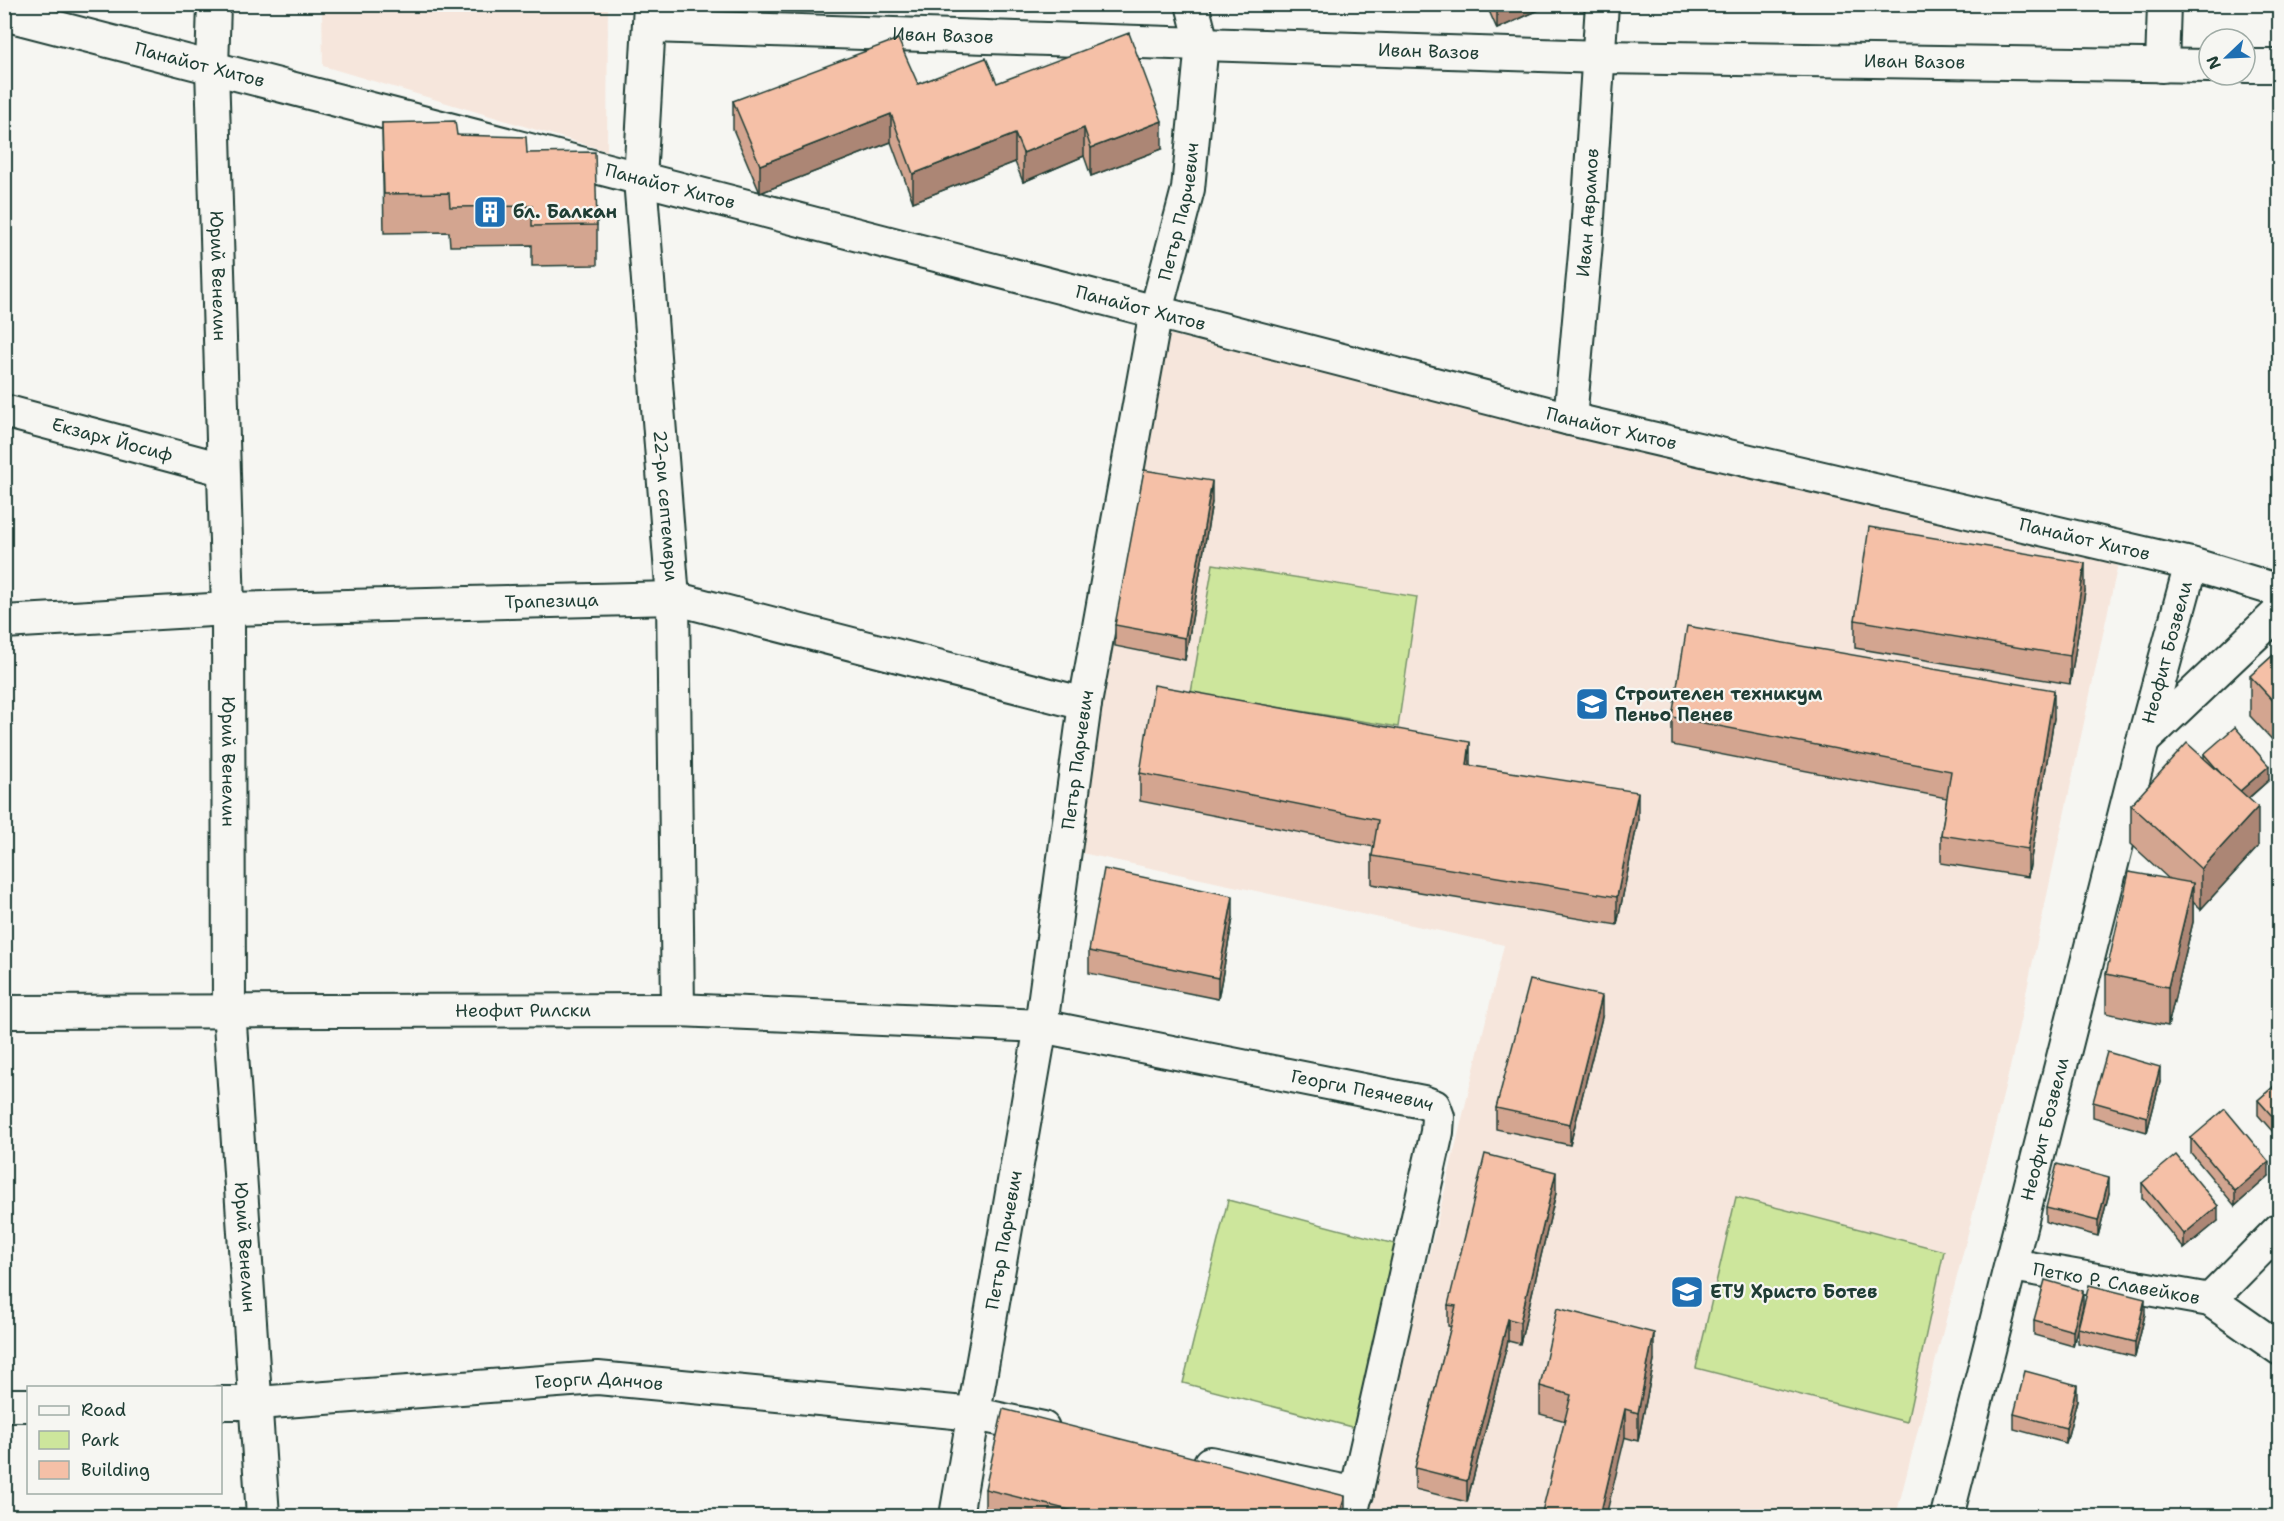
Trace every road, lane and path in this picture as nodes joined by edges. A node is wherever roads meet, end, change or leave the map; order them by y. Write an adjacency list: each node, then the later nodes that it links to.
1 (214, 4): 13 (street, Юрий Венелин)
2 (1192, 4): 7 (street, Петър Парчевич)
3 (1602, 4): 8 (street, Иван Аврамов)
4 (2164, 4): 9 (street)
5 (4, 14): 13 (street, Панайот Хитов)
6 (650, 15): 7 (street, Иван Вазов); 14 (street, 22-ри септември)
7 (1202, 43): 8 (street, Иван Вазов); 15 (street, Петър Парчевич)
8 (1600, 57): 9 (street, Иван Вазов); 17 (street, Иван Аврамов)
9 (2162, 66): 10 (street, Иван Вазов)
10 (2197, 66)
11 (2257, 66): 12 (street)
12 (2280, 66)
13 (212, 68): 14 (street, Панайот Хитов); 18 (street, Юрий Венелин)
14 (640, 179): 15 (street, Панайот Хитов); 21 (street, 22-ри септември)
15 (1156, 311): 17 (street, Панайот Хитов); 25 (street, Петър Парчевич)
16 (4, 411): 18 (street, Екзарх Йосиф)
17 (1570, 419): 19 (street, Панайот Хитов)
18 (222, 469): 22 (street, Юрий Венелин)
19 (2191, 564): 20 (street, Панайот Хитов); 26 (street, Неофит Бозвели)
20 (2280, 591)
21 (673, 598): 22 (street, Трапезица); 25 (street, Трапезица); 28 (street, 22-ри септември)
22 (228, 609): 24 (street, Трапезица); 27 (street, Юрий Венелин)
23 (2280, 611): 26 (street, Неофит Бозвели)
24 (4, 622)
25 (1085, 704): 30 (street, Петър Парчевич)
26 (2143, 741): 32 (street, Неофит Бозвели)
27 (229, 1009): 28 (street, Неофит Рилски); 29 (street, Неофит Рилски); 36 (street, Юрий Венелин)
28 (678, 1010): 30 (street, Неофит Рилски)
29 (4, 1012)
30 (1041, 1026): 39 (street, Петър Парчевич); 42 (street, Георги Пеячевич)
31 (2280, 1229): 33 (street)
32 (2012, 1264): 33 (street, Петко Р. Славейков); 45 (street, Неофит Бозвели)
33 (2210, 1300): 34 (street, Петко Р. Славейков)
34 (2280, 1349)
35 (222, 1403): 36 (street, Георги Данчов)
36 (257, 1403): 39 (street, Георги Данчов); 43 (street, Юрий Венелин)
37 (4, 1405): 38 (street)
38 (27, 1405)
39 (975, 1414): 40 (street); 44 (street, Петър Парчевич)
40 (1067, 1433)
41 (1183, 1458): 42 (street, Георги Пеячевич)
42 (1354, 1505)
43 (262, 1516)
44 (956, 1516)
45 (1947, 1516)

